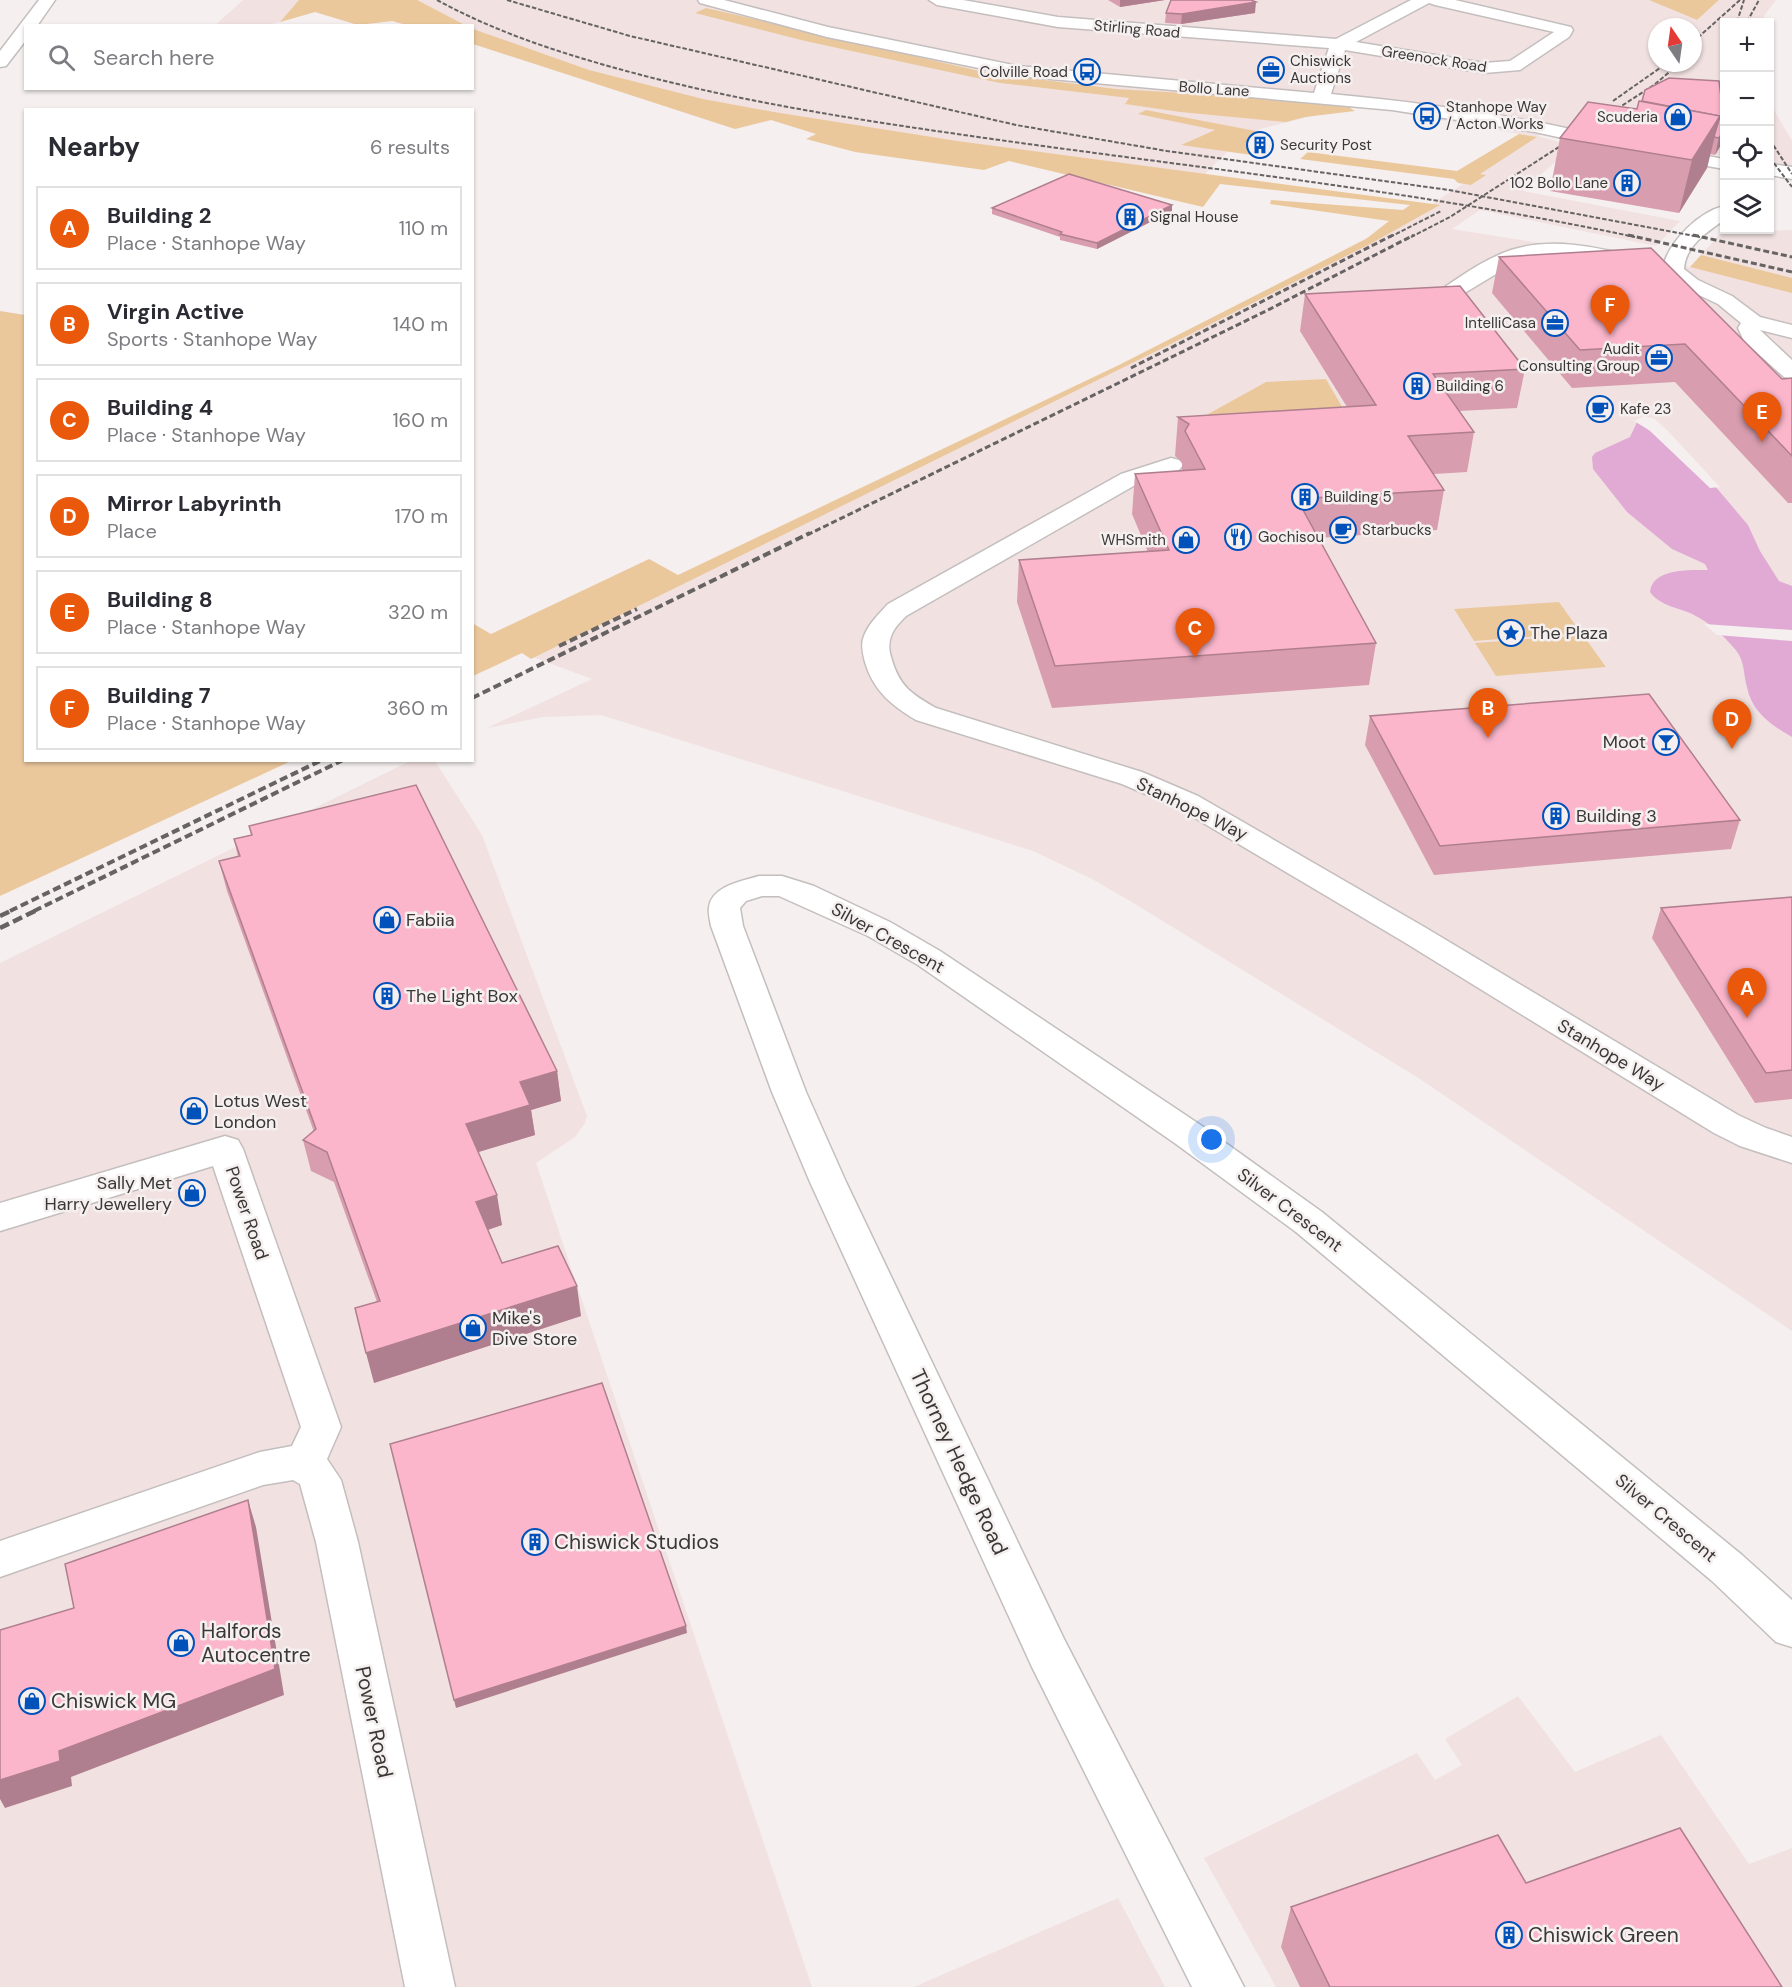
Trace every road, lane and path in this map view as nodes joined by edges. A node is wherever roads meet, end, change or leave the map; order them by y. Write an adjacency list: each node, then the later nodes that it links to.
1 (47, 0): 6 (street)
2 (706, 0): 10 (street, Bollo Lane)
3 (937, 0): 8 (street, Stirling Road)
4 (1423, 0): 8 (street)
5 (1435, 0): 8 (street, Greenock Road)
6 (29, 24)
7 (24, 31): 9 (street)
8 (1338, 44): 10 (street)
9 (0, 62)
10 (1321, 97): 11 (street, Bollo Lane)
11 (1629, 147)
12 (1649, 150): 13 (street)
13 (1720, 163)
14 (1774, 171): 15 (street)
15 (1792, 173)
16 (1720, 215): 17 (street)
17 (1674, 271): 18 (street); 19 (street)
18 (1431, 305)
19 (1754, 323): 20 (street); 21 (street)
20 (1792, 332)
21 (1792, 372)
22 (1171, 465): 24 (street, Stanhope Way)
23 (727, 926): 28 (street, Silver Crescent); 30 (street, Thorney Hedge Road)
24 (1792, 1150)
25 (0, 1216): 26 (street, Power Road)
26 (304, 1464): 27 (street); 29 (street, Power Road)
27 (0, 1559)
28 (1792, 1628)
29 (430, 1987)
30 (1219, 1987)

